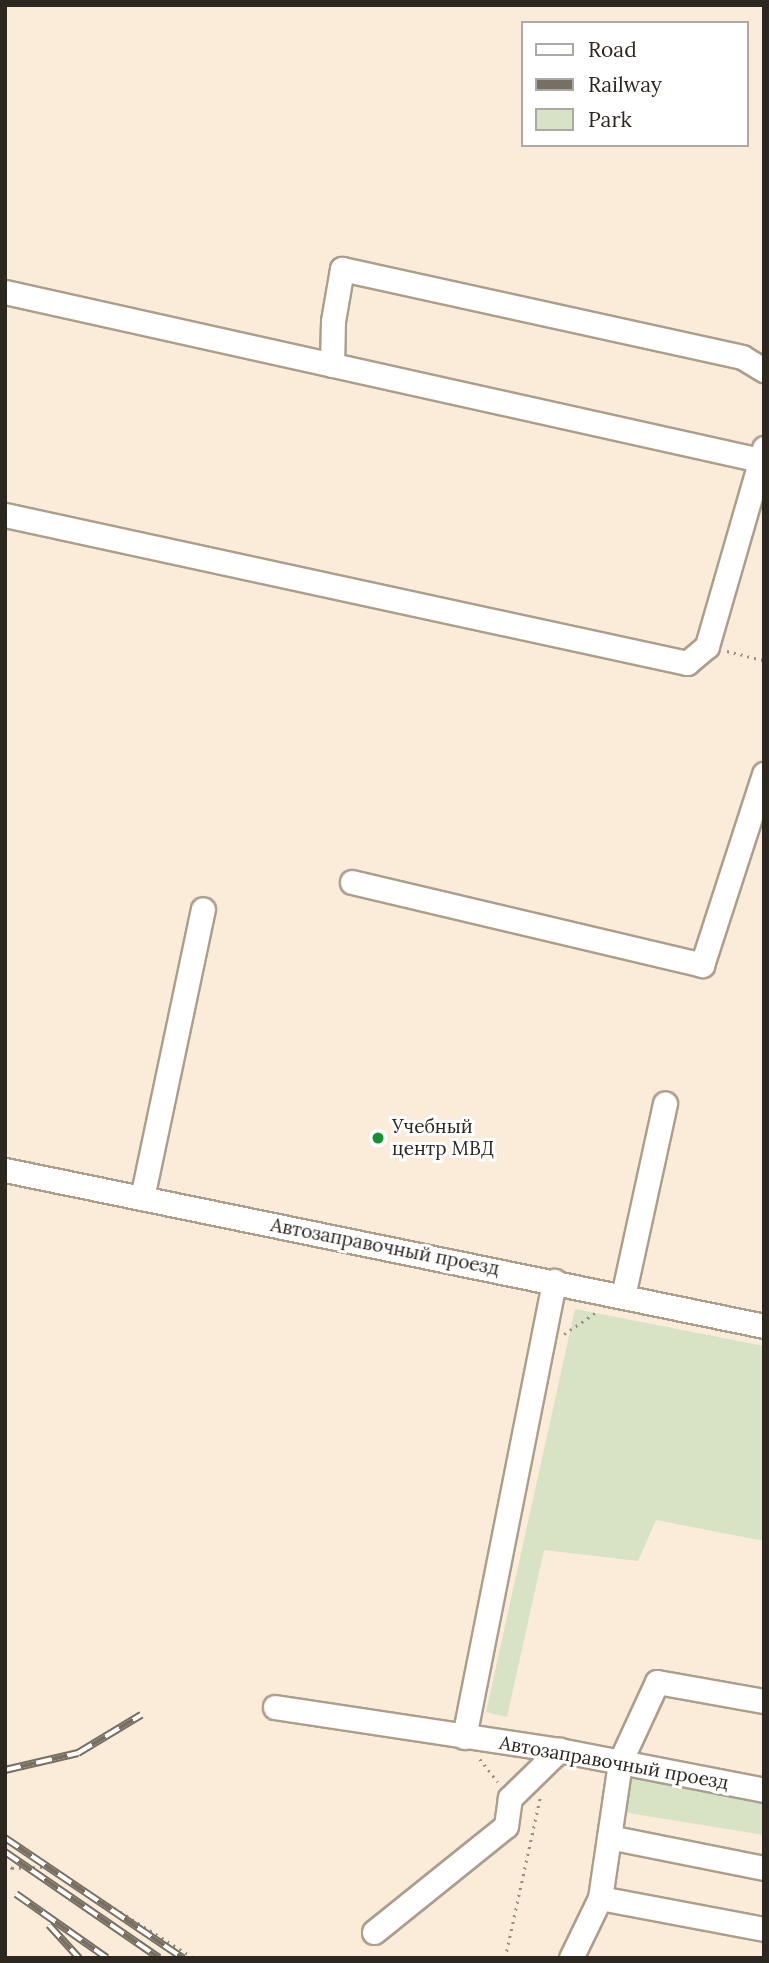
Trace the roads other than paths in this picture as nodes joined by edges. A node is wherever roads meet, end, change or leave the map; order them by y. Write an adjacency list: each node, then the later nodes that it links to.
1 (5, 292): 2 (street)
2 (332, 365): 3 (street); 4 (street)
3 (764, 370)
4 (763, 457): 5 (street)
5 (5, 515)
6 (764, 774): 7 (street)
7 (352, 881)
8 (203, 909): 11 (street)
9 (665, 1104): 13 (street)
10 (5, 1170): 11 (street, Автозаправочный проезд)
11 (142, 1198): 12 (street, Автозаправочный проезд)
12 (554, 1281): 13 (street, Автозаправочный проезд); 17 (street)
13 (623, 1296): 14 (street, Автозаправочный проезд)
14 (764, 1325)
15 (764, 1701): 19 (street)
16 (275, 1707): 17 (street, Автозаправочный проезд)
17 (464, 1737): 18 (street, Автозаправочный проезд)
18 (553, 1755): 19 (street, Автозаправочный проезд); 25 (street)
19 (620, 1762): 20 (street, Автозаправочный проезд); 21 (street)
20 (764, 1790)
21 (609, 1838): 22 (street); 23 (street)
22 (764, 1868)
23 (600, 1898): 24 (street); 26 (street)
24 (764, 1929)
25 (374, 1932)
26 (571, 1958)

